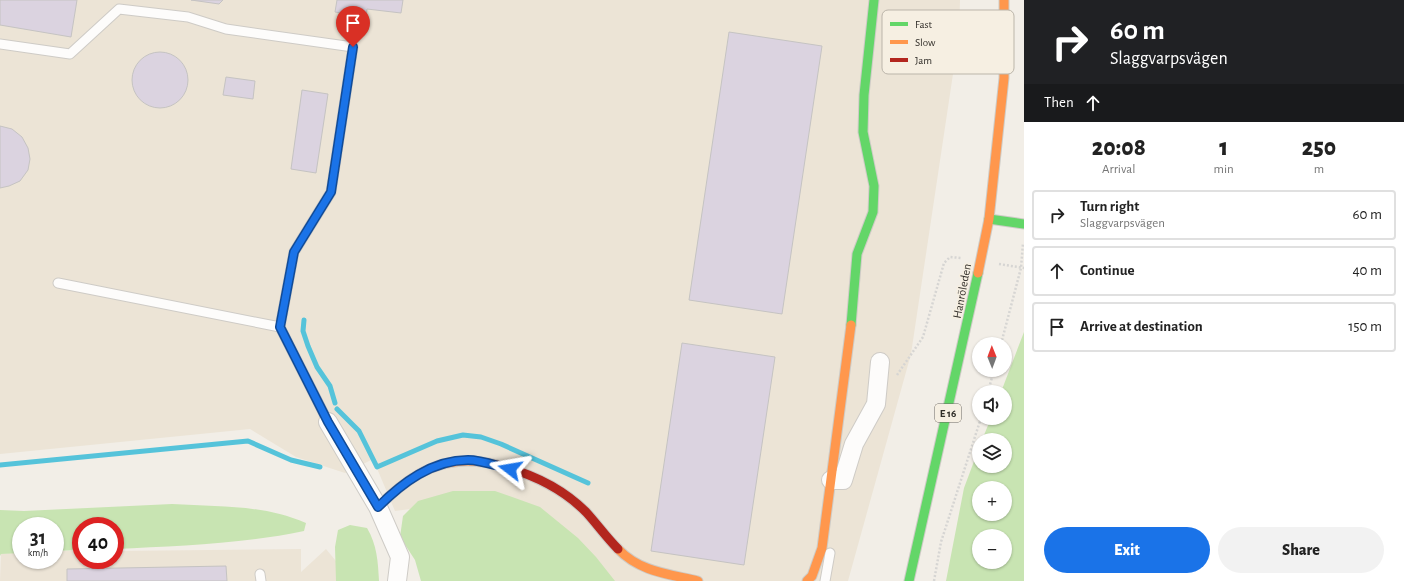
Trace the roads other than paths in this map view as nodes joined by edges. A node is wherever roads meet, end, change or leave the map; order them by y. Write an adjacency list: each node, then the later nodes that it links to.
1 (874, 0): 10 (main road)
2 (0, 44): 7 (lane)
3 (1004, 74): 4 (main road, Hanröleden / E 16)
4 (989, 219): 5 (main road); 17 (main road, Hanröleden / E 16)
5 (1024, 224)
6 (58, 283): 7 (lane)
7 (280, 327): 9 (lane)
8 (880, 362): 10 (street)
9 (328, 422): 11 (street)
10 (838, 484): 15 (main road)
11 (378, 507): 13 (street); 14 (main road)
12 (836, 519): 16 (lane)
13 (397, 581)
14 (698, 581)
15 (807, 581)
16 (825, 581)
17 (909, 581)

